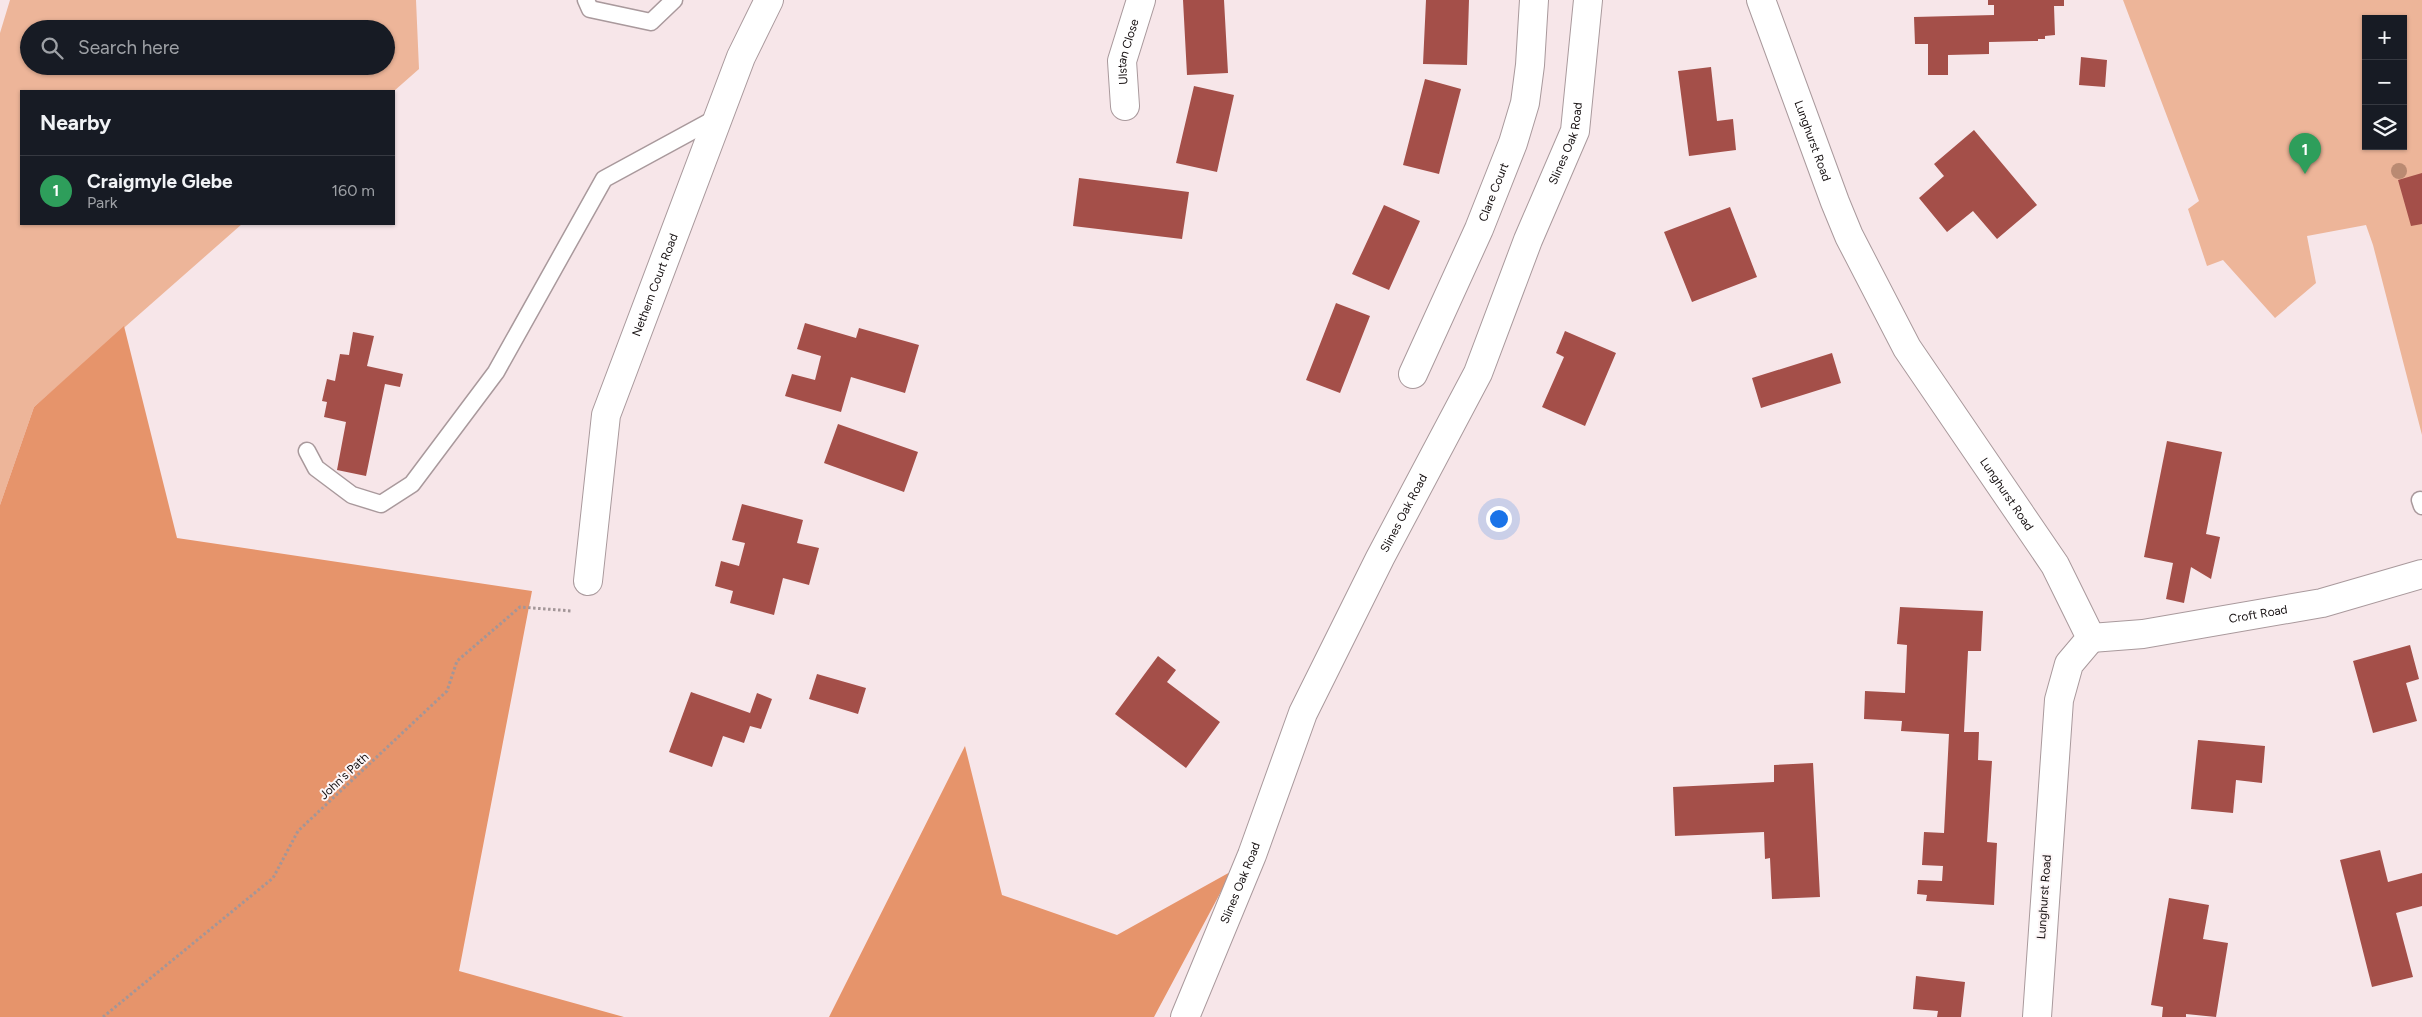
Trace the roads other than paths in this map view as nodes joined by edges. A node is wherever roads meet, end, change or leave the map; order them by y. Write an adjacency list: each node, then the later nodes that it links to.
1 (586, 0): 2 (lane)
2 (674, 0)
3 (769, 0): 9 (street, Nethern Court Road)
4 (1141, 0): 8 (street, Ulstan Close)
5 (1534, 0): 10 (street, Clare Court)
6 (1588, 0): 15 (street, Slines Oak Road)
7 (1761, 0): 14 (street, Lunghurst Road)
8 (1125, 106)
9 (718, 117): 11 (lane); 13 (street, Nethern Court Road)
10 (1414, 374)
11 (307, 451)
12 (2422, 574): 14 (street, Croft Road)
13 (588, 581)
14 (2091, 638): 16 (street, Lunghurst Road)
15 (1185, 1017)
16 (2036, 1017)

